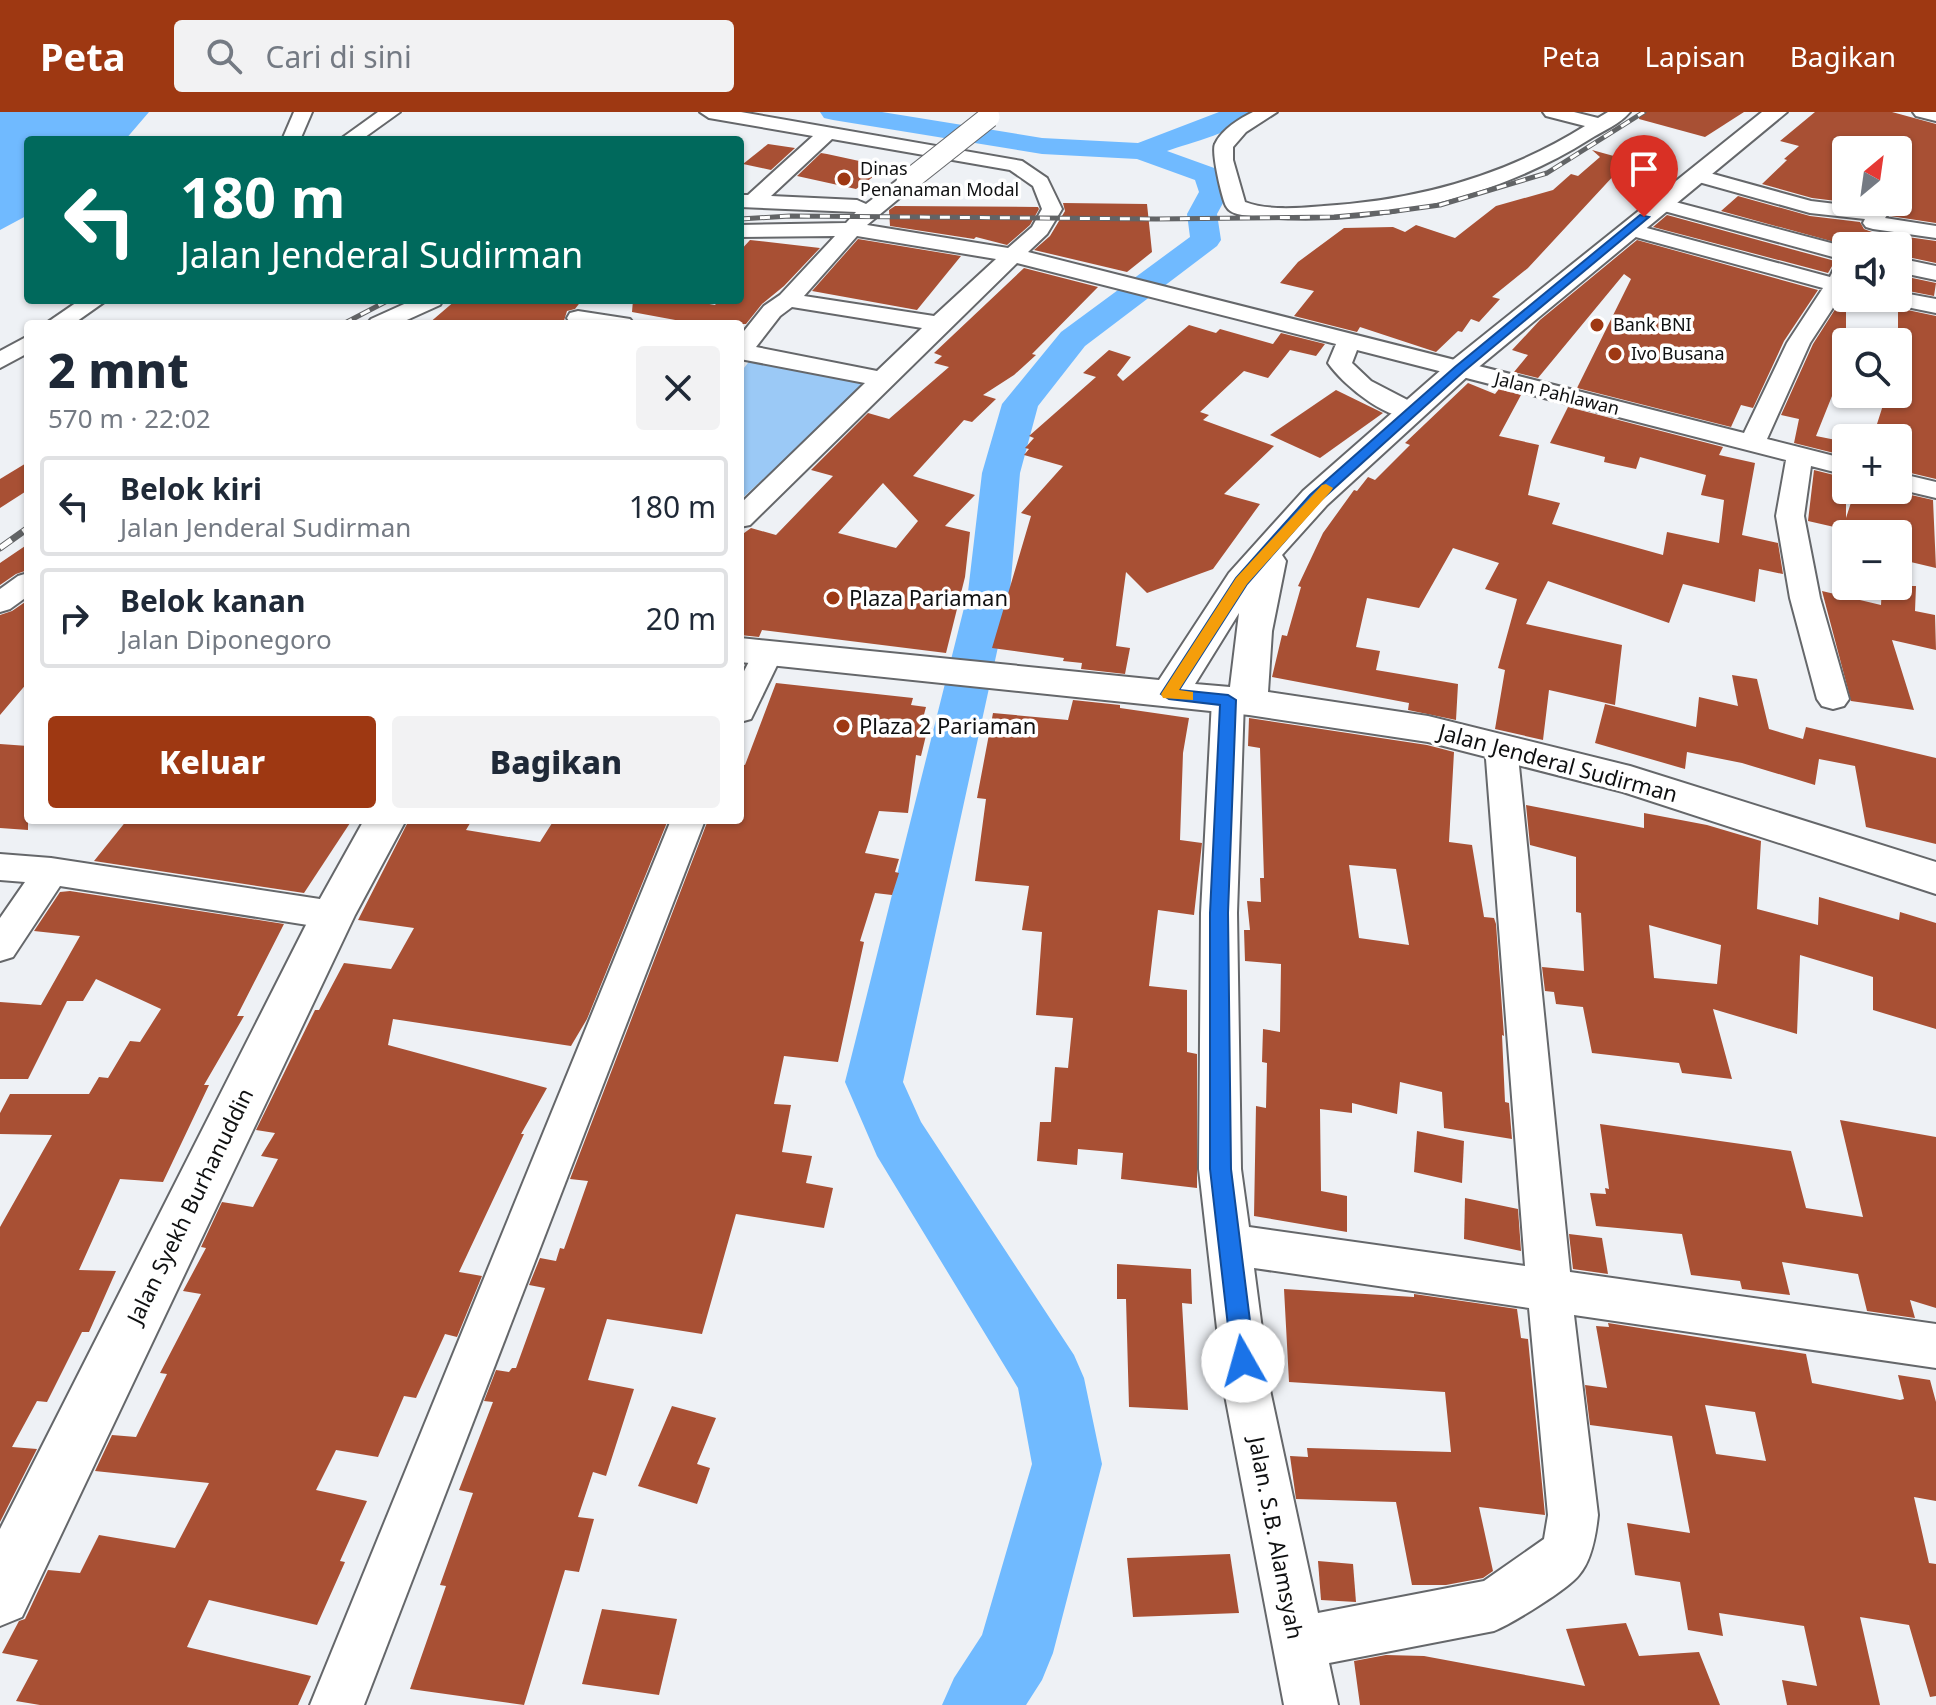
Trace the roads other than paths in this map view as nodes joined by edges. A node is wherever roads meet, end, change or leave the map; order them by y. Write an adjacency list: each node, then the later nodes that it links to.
1 (303, 112): 13 (street)
2 (391, 112): 14 (street)
3 (709, 112): 12 (street)
4 (1268, 112): 11 (street)
5 (1552, 112): 11 (street)
6 (1621, 112): 11 (street)
7 (1776, 112): 15 (main road)
8 (1922, 112): 10 (street)
9 (990, 114): 18 (street, bridge)
10 (1936, 115)
11 (1600, 124)
12 (827, 133): 16 (street); 26 (street)
13 (293, 136)
14 (354, 136)
15 (1695, 175): 17 (main road); 19 (street)
16 (747, 201): 18 (street)
17 (1660, 204): 22 (main road); 25 (street)
18 (874, 207): 21 (street)
19 (1832, 209)
20 (1887, 216): 24 (street)
21 (852, 229): 23 (street, Jalan Pahlawan); 26 (street, Jalan Pahlawan); 31 (street)
22 (1628, 229): 29 (street); 46 (main road)
23 (744, 231)
24 (1936, 232)
25 (1832, 250)
26 (1013, 255): 40 (street); 41 (street, Jalan Pahlawan)
27 (1912, 268): 28 (street)
28 (1936, 273)
29 (1832, 277)
30 (1832, 295): 51 (street)
31 (788, 300): 40 (street); 42 (street)
32 (1912, 301): 35 (street)
33 (90, 304): 37 (street)
34 (423, 304): 38 (street)
35 (1936, 306)
36 (578, 318): 39 (street)
37 (64, 320)
38 (388, 320)
39 (593, 320)
40 (939, 324): 49 (street)
41 (1349, 340): 46 (street, Jalan Pahlawan); 50 (street)
42 (744, 345)
43 (24, 346): 45 (street)
44 (744, 347): 49 (street)
45 (0, 361)
46 (1459, 369): 50 (main road); 51 (street, Jalan Pahlawan)
47 (0, 370): 48 (street)
48 (24, 376)
49 (882, 379): 56 (street)
50 (1412, 412): 57 (main road)
51 (1752, 444): 52 (street, Jalan Pahlawan)
52 (1800, 455): 53 (street, Jalan Pahlawan); 63 (street)
53 (1832, 463)
54 (1912, 484): 55 (street)
55 (1936, 490)
56 (744, 515)
57 (1275, 544): 62 (main road); 64 (main road)
58 (24, 585): 59 (street)
59 (0, 603)
60 (754, 651): 61 (street); 62 (main road, Jalan Jenderal Sudirman)
61 (744, 694)
62 (1169, 694): 64 (main road, Jalan Jenderal Sudirman)
63 (1833, 699)
64 (1238, 701): 65 (main road, Jalan Jenderal Sudirman); 73 (street, Jalan. S.B. Alamsyah)
65 (1501, 746): 70 (main road, Jalan Jenderal Sudirman); 74 (street)
66 (383, 824): 71 (main road, Jalan Syekh Burhanuddin)
67 (686, 824): 78 (street)
68 (0, 867): 69 (street)
69 (51, 871): 71 (street); 72 (street)
70 (1936, 878)
71 (333, 915): 76 (main road, Jalan Syekh Burhanuddin)
72 (0, 947)
73 (1229, 1244): 74 (street); 77 (street, Jalan. S.B. Alamsyah)
74 (1549, 1289): 75 (street); 77 (street)
75 (1936, 1346)
76 (0, 1595)
77 (1297, 1643): 79 (street, Jalan. S.B. Alamsyah)
78 (337, 1705)
79 (1311, 1705)

